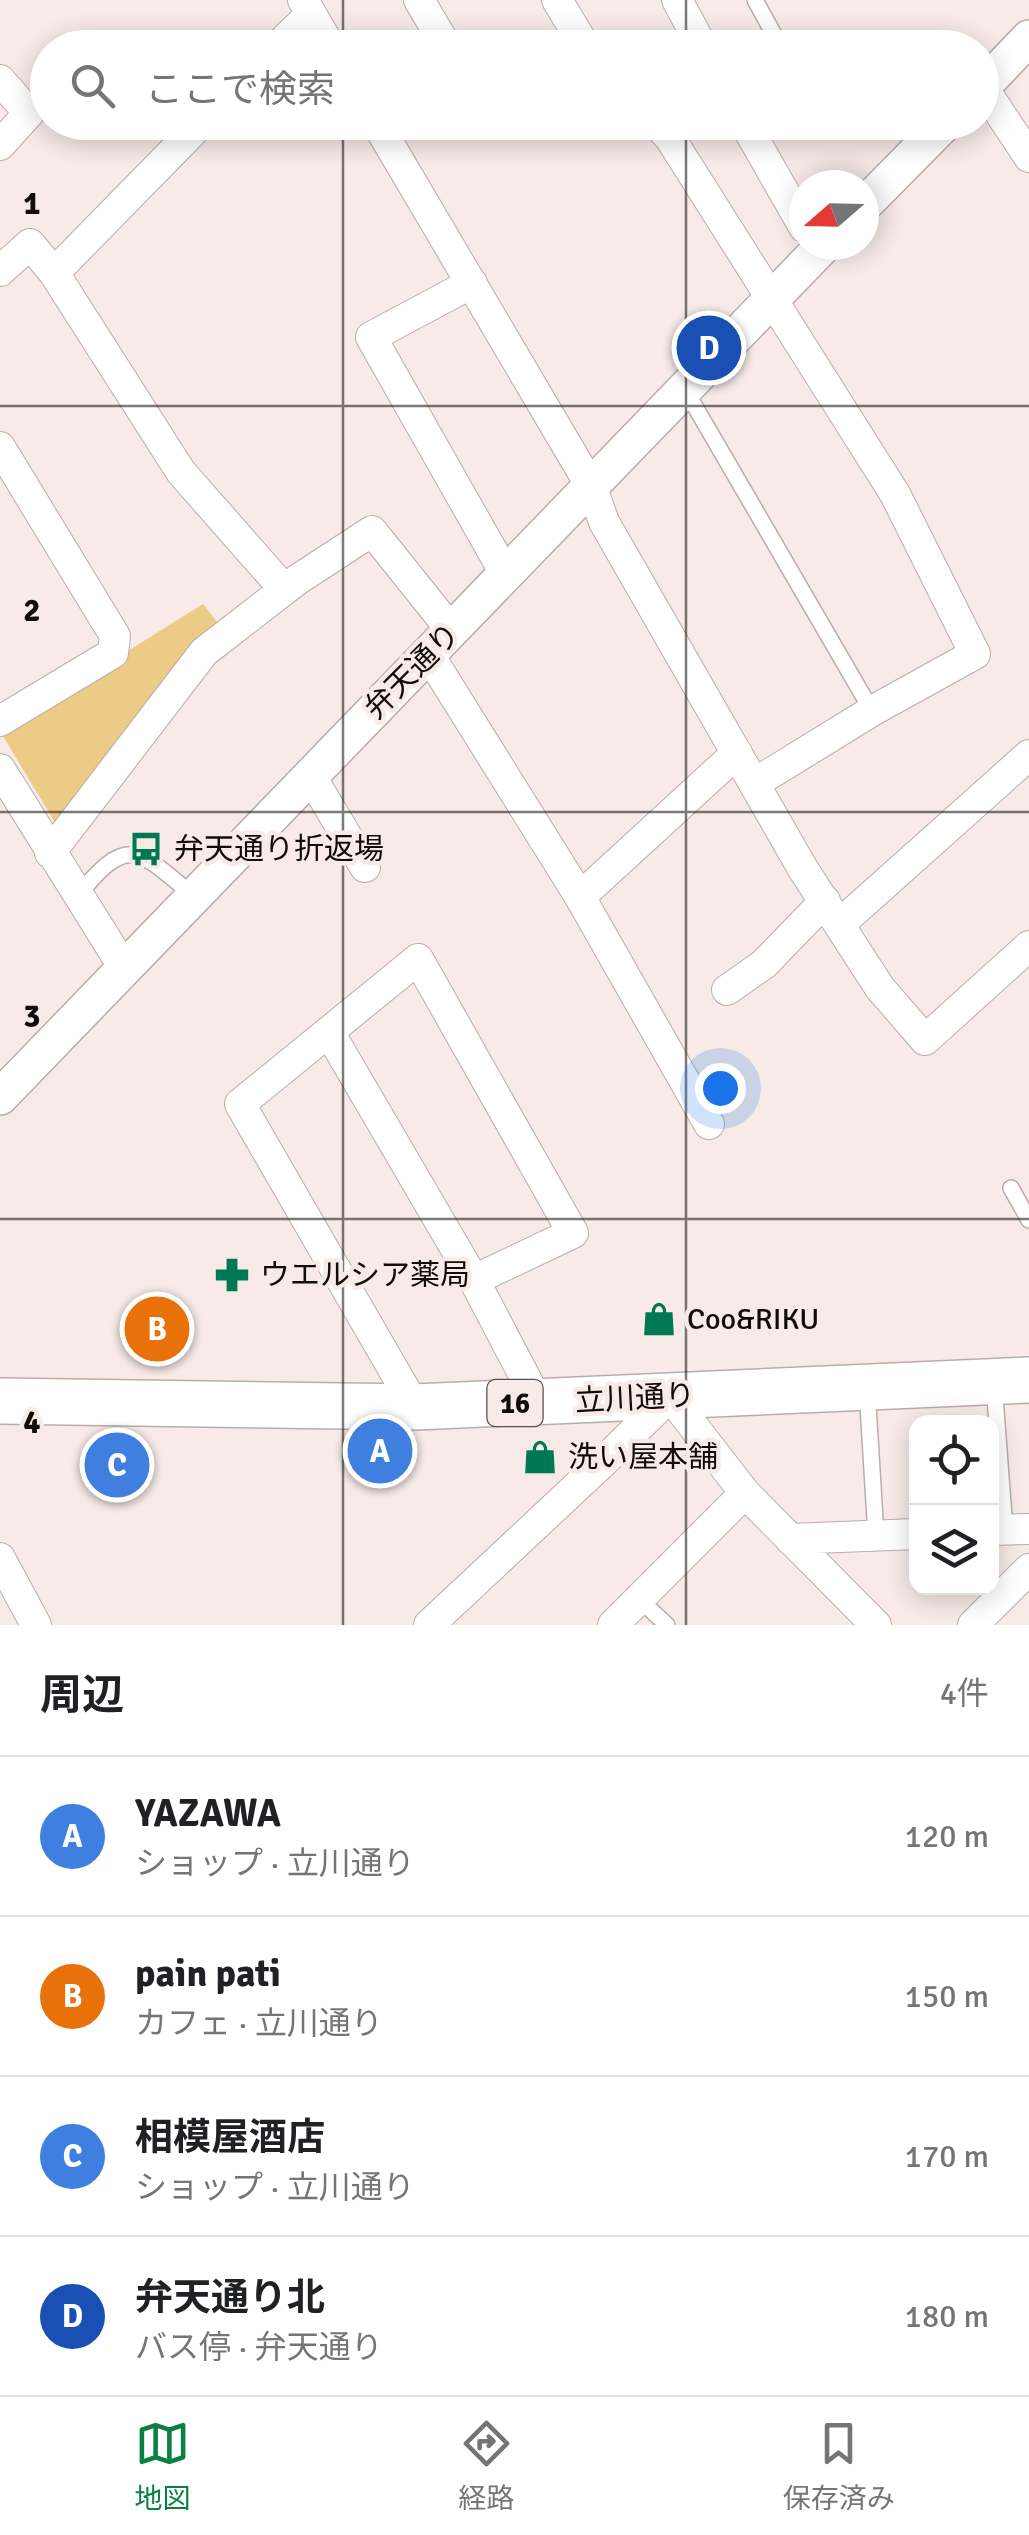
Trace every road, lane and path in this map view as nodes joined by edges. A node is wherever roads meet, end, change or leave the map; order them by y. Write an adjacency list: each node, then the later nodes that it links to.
1 (419, 0): 8 (street)
2 (557, 0): 9 (street)
3 (677, 0): 10 (street)
4 (756, 0): 11 (lane)
5 (307, 7): 6 (street); 7 (street)
6 (290, 30)
7 (320, 30)
8 (437, 30)
9 (575, 30)
10 (693, 30)
11 (772, 30)
12 (1029, 38): 13 (street)
13 (999, 69)
14 (0, 80): 21 (street)
15 (999, 112): 22 (street)
16 (184, 140): 27 (street)
17 (387, 140): 28 (street)
18 (671, 140): 29 (street)
19 (755, 140): 24 (street)
20 (928, 140): 23 (street)
21 (0, 145)
22 (1029, 157)
23 (879, 190)
24 (789, 198)
25 (802, 260): 29 (street, 弁天通り)
26 (0, 271): 27 (street)
27 (54, 273): 34 (street)
28 (472, 283): 32 (street); 33 (street)
29 (774, 300): 30 (street, 弁天通り); 36 (street)
30 (686, 391): 32 (street, 弁天通り); 36 (lane)
31 (0, 447): 37 (street)
32 (592, 488): 33 (street, 弁天通り); 38 (street)
33 (506, 575): 35 (street, 弁天通り)
34 (284, 590): 35 (street); 43 (street)
35 (440, 643): 41 (street, 弁天通り); 45 (street)
36 (872, 712): 42 (street)
37 (0, 721)
38 (737, 753): 42 (street); 45 (street)
39 (1029, 755): 48 (street)
40 (0, 769): 43 (street)
41 (310, 774): 44 (street); 47 (street, 弁天通り)
42 (755, 784): 48 (street)
43 (50, 852): 46 (street)
44 (364, 867)
45 (580, 897): 54 (street)
46 (78, 898): 47 (lane); 50 (street)
47 (195, 898): 50 (street, 弁天通り)
48 (833, 912): 49 (street); 51 (street)
49 (1029, 946)
50 (124, 968): 53 (street, 弁天通り)
51 (727, 990)
52 (329, 1032): 57 (street); 57 (street); 63 (street)
53 (0, 1097)
54 (710, 1124)
55 (1010, 1188): 56 (lane)
56 (1029, 1220)
57 (474, 1280): 62 (street)
58 (1011, 1381): 59 (main road, 立川通り / 16); 65 (lane)
59 (867, 1387): 60 (main road, 立川通り / 16); 67 (lane)
60 (670, 1396): 62 (main road, 立川通り / 16); 64 (street); 73 (street)
61 (0, 1402): 63 (main road, 立川通り / 16)
62 (538, 1402): 63 (main road, 立川通り / 16)
63 (415, 1406)
64 (745, 1493): 68 (street); 71 (street)
65 (1008, 1530)
66 (909, 1534): 67 (street)
67 (876, 1535): 68 (street)
68 (790, 1539): 76 (street)
69 (0, 1558): 72 (street)
70 (1029, 1569): 77 (street)
71 (639, 1599): 74 (street); 75 (lane)
72 (36, 1625)
73 (429, 1625)
74 (614, 1625)
75 (667, 1625)
76 (876, 1625)
77 (972, 1625)

